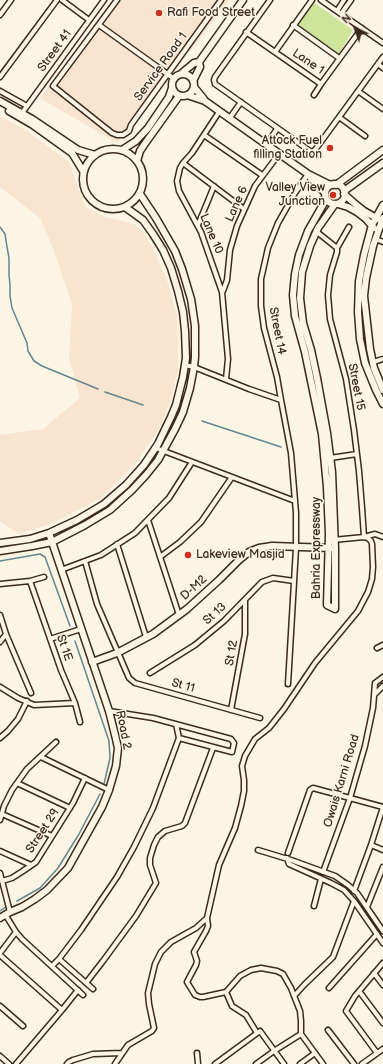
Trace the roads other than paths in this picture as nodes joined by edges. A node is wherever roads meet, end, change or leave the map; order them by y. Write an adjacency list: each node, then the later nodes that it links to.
1 (11, 0): 15 (street)
2 (57, 0): 30 (street)
3 (62, 0): 16 (street)
4 (104, 0): 16 (street, Street 41)
5 (117, 0): 17 (street)
6 (221, 0): 28 (street, Service Road 1)
7 (243, 0): 25 (main road)
8 (270, 0): 20 (street)
9 (312, 0): 18 (street)
10 (321, 0): 13 (street)
11 (344, 0): 13 (street)
12 (351, 0): 14 (street)
13 (336, 10): 14 (street)
14 (341, 14): 19 (street)
15 (0, 15)
16 (89, 20): 44 (street, Street 41)
17 (99, 25): 28 (street); 28 (street, Service Road 1)
18 (293, 25): 22 (street); 24 (street)
19 (362, 28): 21 (street); 24 (street, Lane 1)
20 (246, 32): 22 (street, Lane 1); 42 (street)
21 (383, 43)
22 (275, 52): 33 (street, Lane 1)
23 (383, 57): 26 (street)
24 (340, 58): 33 (street, Lane 1)
25 (199, 62): 29 (main road); 32 (main road)
26 (378, 64): 27 (street); 36 (street)
27 (383, 68)
28 (168, 74): 31 (street)
29 (182, 74): 31 (main road); 32 (main road)
30 (0, 77)
31 (174, 78): 34 (main road)
32 (193, 84): 39 (main road); 41 (main road)
33 (321, 84): 37 (street)
34 (172, 88): 38 (main road); 54 (main road)
35 (0, 91): 44 (street)
36 (358, 91): 45 (street); 48 (street)
37 (314, 95)
38 (179, 96): 39 (main road); 58 (main road)
39 (187, 96): 41 (main road)
40 (0, 101): 47 (main road)
41 (205, 101): 46 (main road)
42 (241, 102): 49 (street); 50 (street)
43 (0, 106): 61 (main road)
44 (27, 106): 47 (street, Street 41)
45 (383, 109)
46 (220, 112): 49 (main road); 51 (street, Lane 10)
47 (22, 113): 57 (main road)
48 (340, 117): 50 (street); 52 (street)
49 (230, 119): 53 (main road)
50 (277, 129): 53 (street)
51 (204, 135): 59 (street, Lane 10); 63 (street)
52 (365, 136)
53 (266, 145): 56 (main road)
54 (122, 150): 57 (main road); 58 (main road)
55 (383, 150): 64 (main road)
56 (279, 154): 62 (main road); 63 (street, Lane 6)
57 (95, 155): 61 (main road)
58 (137, 161): 67 (main road)
59 (183, 162): 65 (street); 75 (street, Lane 10)
60 (383, 163): 66 (main road)
61 (83, 171): 71 (main road)
62 (308, 174): 64 (main road); 68 (main road); 89 (street, Street 14)
63 (262, 175): 72 (street, Lane 6)
64 (335, 185): 66 (main road); 68 (main road)
65 (214, 186): 72 (street); 75 (street)
66 (344, 192): 69 (main road); 73 (main road)
67 (140, 194): 71 (main road); 86 (main road)
68 (325, 195): 69 (main road); 102 (main road, Bahria Expressway)
69 (336, 204): 76 (main road); 78 (main road, Bahria Expressway)
70 (383, 205): 73 (main road)
71 (125, 207): 85 (main road)
72 (244, 209): 82 (street, Lane 6)
73 (376, 218): 74 (main road); 76 (main road)
74 (382, 219): 79 (main road)
75 (198, 225): 82 (street, Lane 10)
76 (372, 225): 79 (main road); 90 (main road)
77 (349, 227): 81 (street, Street 15)
78 (317, 232): 81 (street); 94 (main road, Bahria Expressway)
79 (377, 235): 80 (street); 84 (main road)
80 (383, 242)
81 (337, 248): 93 (street, Street 15)
82 (222, 292): 87 (street, Lane 10)
83 (383, 359): 84 (street)
84 (373, 362): 88 (main road)
85 (185, 365): 86 (street); 91 (main road)
86 (194, 367): 87 (street); 92 (main road)
87 (226, 379): 89 (street)
88 (383, 390)
89 (281, 400): 97 (street, Street 14)
90 (383, 404)
91 (156, 448): 92 (street); 99 (main road)
92 (163, 451): 95 (street); 103 (main road)
93 (357, 454): 94 (street); 100 (street, Street 15)
94 (330, 458): 102 (main road, Bahria Expressway)
95 (192, 462): 96 (street); 98 (street)
96 (232, 477): 97 (street); 109 (street)
97 (295, 501): 106 (street, Street 14)
98 (148, 520): 105 (street); 109 (street)
99 (48, 532): 103 (main road, Road 2); 104 (main road)
100 (364, 537): 101 (street); 102 (street); 175 (street)
101 (383, 537)
102 (332, 540): 107 (main road, Bahria Expressway)
103 (52, 542): 108 (main road); 111 (main road, Road 2)
104 (0, 544)
105 (118, 544): 110 (street); 121 (street)
106 (296, 548): 107 (main road, D-M2); 114 (street, Street 14); 118 (main road, D-M2)
107 (332, 548): 107 (main road, Bahria Expressway)
108 (0, 551)
109 (160, 557): 118 (street)
110 (85, 561): 111 (street); 126 (street, St 11)
111 (61, 570): 119 (main road, Road 2)
112 (44, 577): 113 (street)
113 (30, 581): 115 (street); 122 (street, St 1E)
114 (294, 581): 116 (street, St 13); 130 (street, Street 14)
115 (0, 584)
116 (245, 599): 128 (street, St 13); 137 (street, St 12)
117 (0, 615): 120 (street)
118 (179, 615): 121 (main road, D-M2)
119 (81, 629): 122 (street); 127 (main road, Road 2)
120 (6, 634): 123 (street); 133 (street)
121 (146, 637): 126 (main road, D-M2)
122 (50, 639): 136 (street, St 1E)
123 (0, 642)
124 (383, 645): 125 (street)
125 (377, 648)
126 (117, 653): 127 (main road, D-M2); 137 (street, St 11)
127 (92, 662): 138 (main road, Road 2)
128 (150, 673)
129 (383, 677): 134 (street, Owais Karni Road)
130 (288, 684)
131 (383, 686): 134 (street)
132 (0, 687): 135 (street)
133 (31, 693)
134 (374, 695): 150 (street, Owais Karni Road)
135 (27, 701): 136 (street); 142 (street)
136 (75, 703): 140 (street, St 1E)
137 (231, 710): 139 (street, St 11)
138 (109, 711): 141 (street); 149 (main road, Road 2)
139 (260, 718)
140 (80, 722)
141 (176, 724): 143 (street); 145 (street)
142 (0, 738)
143 (179, 738): 145 (street); 181 (street)
144 (56, 742): 146 (street)
145 (213, 748): 185 (street)
146 (41, 757): 147 (street); 148 (street)
147 (85, 778): 149 (street); 152 (street, Street 29)
148 (17, 783): 152 (street); 153 (street)
149 (109, 790): 174 (main road, Road 2)
150 (350, 798): 151 (street); 160 (street); 165 (street, Owais Karni Road)
151 (383, 807): 156 (street)
152 (70, 808): 155 (street, Street 29)
153 (2, 814): 154 (street); 155 (street)
154 (0, 820)
155 (52, 836): 162 (street, Street 29)
156 (371, 845): 158 (street); 170 (street)
157 (258, 850): 161 (street)
158 (383, 850)
159 (0, 851): 162 (street)
160 (288, 853)
161 (286, 858): 165 (street); 167 (street)
162 (31, 865): 168 (street, Street 29)
163 (383, 867): 166 (street)
164 (0, 872): 168 (street)
165 (323, 872): 170 (street)
166 (379, 877): 169 (street); 173 (street)
167 (321, 879): 171 (street); 172 (street)
168 (2, 881): 174 (street)
169 (383, 882)
170 (354, 891): 173 (street)
171 (354, 901): 178 (street); 193 (street)
172 (314, 906)
173 (367, 907): 176 (street)
174 (5, 915): 177 (street)
175 (207, 918): 190 (street); 203 (street)
176 (383, 931)
177 (16, 932): 180 (street); 183 (street)
178 (377, 934): 179 (street); 187 (street)
179 (383, 943)
180 (0, 954): 195 (street)
181 (59, 959): 183 (street); 185 (street)
182 (383, 963): 184 (street)
183 (52, 966): 189 (street)
184 (374, 973): 186 (street); 191 (street)
185 (86, 983): 188 (street)
186 (383, 985)
187 (329, 988)
188 (93, 989)
189 (78, 990): 192 (street); 195 (street)
190 (226, 992): 193 (street); 199 (street)
191 (359, 992): 196 (street); 206 (street)
192 (83, 995)
193 (294, 996): 200 (street)
194 (0, 1006): 197 (street)
195 (62, 1010): 209 (street)
196 (383, 1023)
197 (23, 1026)
198 (328, 1030): 218 (street)
199 (259, 1032): 202 (street); 213 (street)
200 (301, 1034): 202 (street); 205 (street)
201 (383, 1049): 206 (street)
202 (274, 1051): 214 (street); 215 (street)
203 (122, 1053): 210 (street); 211 (street)
204 (197, 1053): 212 (street)
205 (315, 1053): 216 (street); 217 (street)
206 (377, 1053): 219 (street)
207 (0, 1056): 208 (street)
208 (9, 1064)
209 (16, 1064)
210 (67, 1064)
211 (115, 1064)
212 (198, 1064)
213 (215, 1064)
214 (256, 1064)
215 (284, 1064)
216 (300, 1064)
217 (324, 1064)
218 (354, 1064)
219 (362, 1064)

